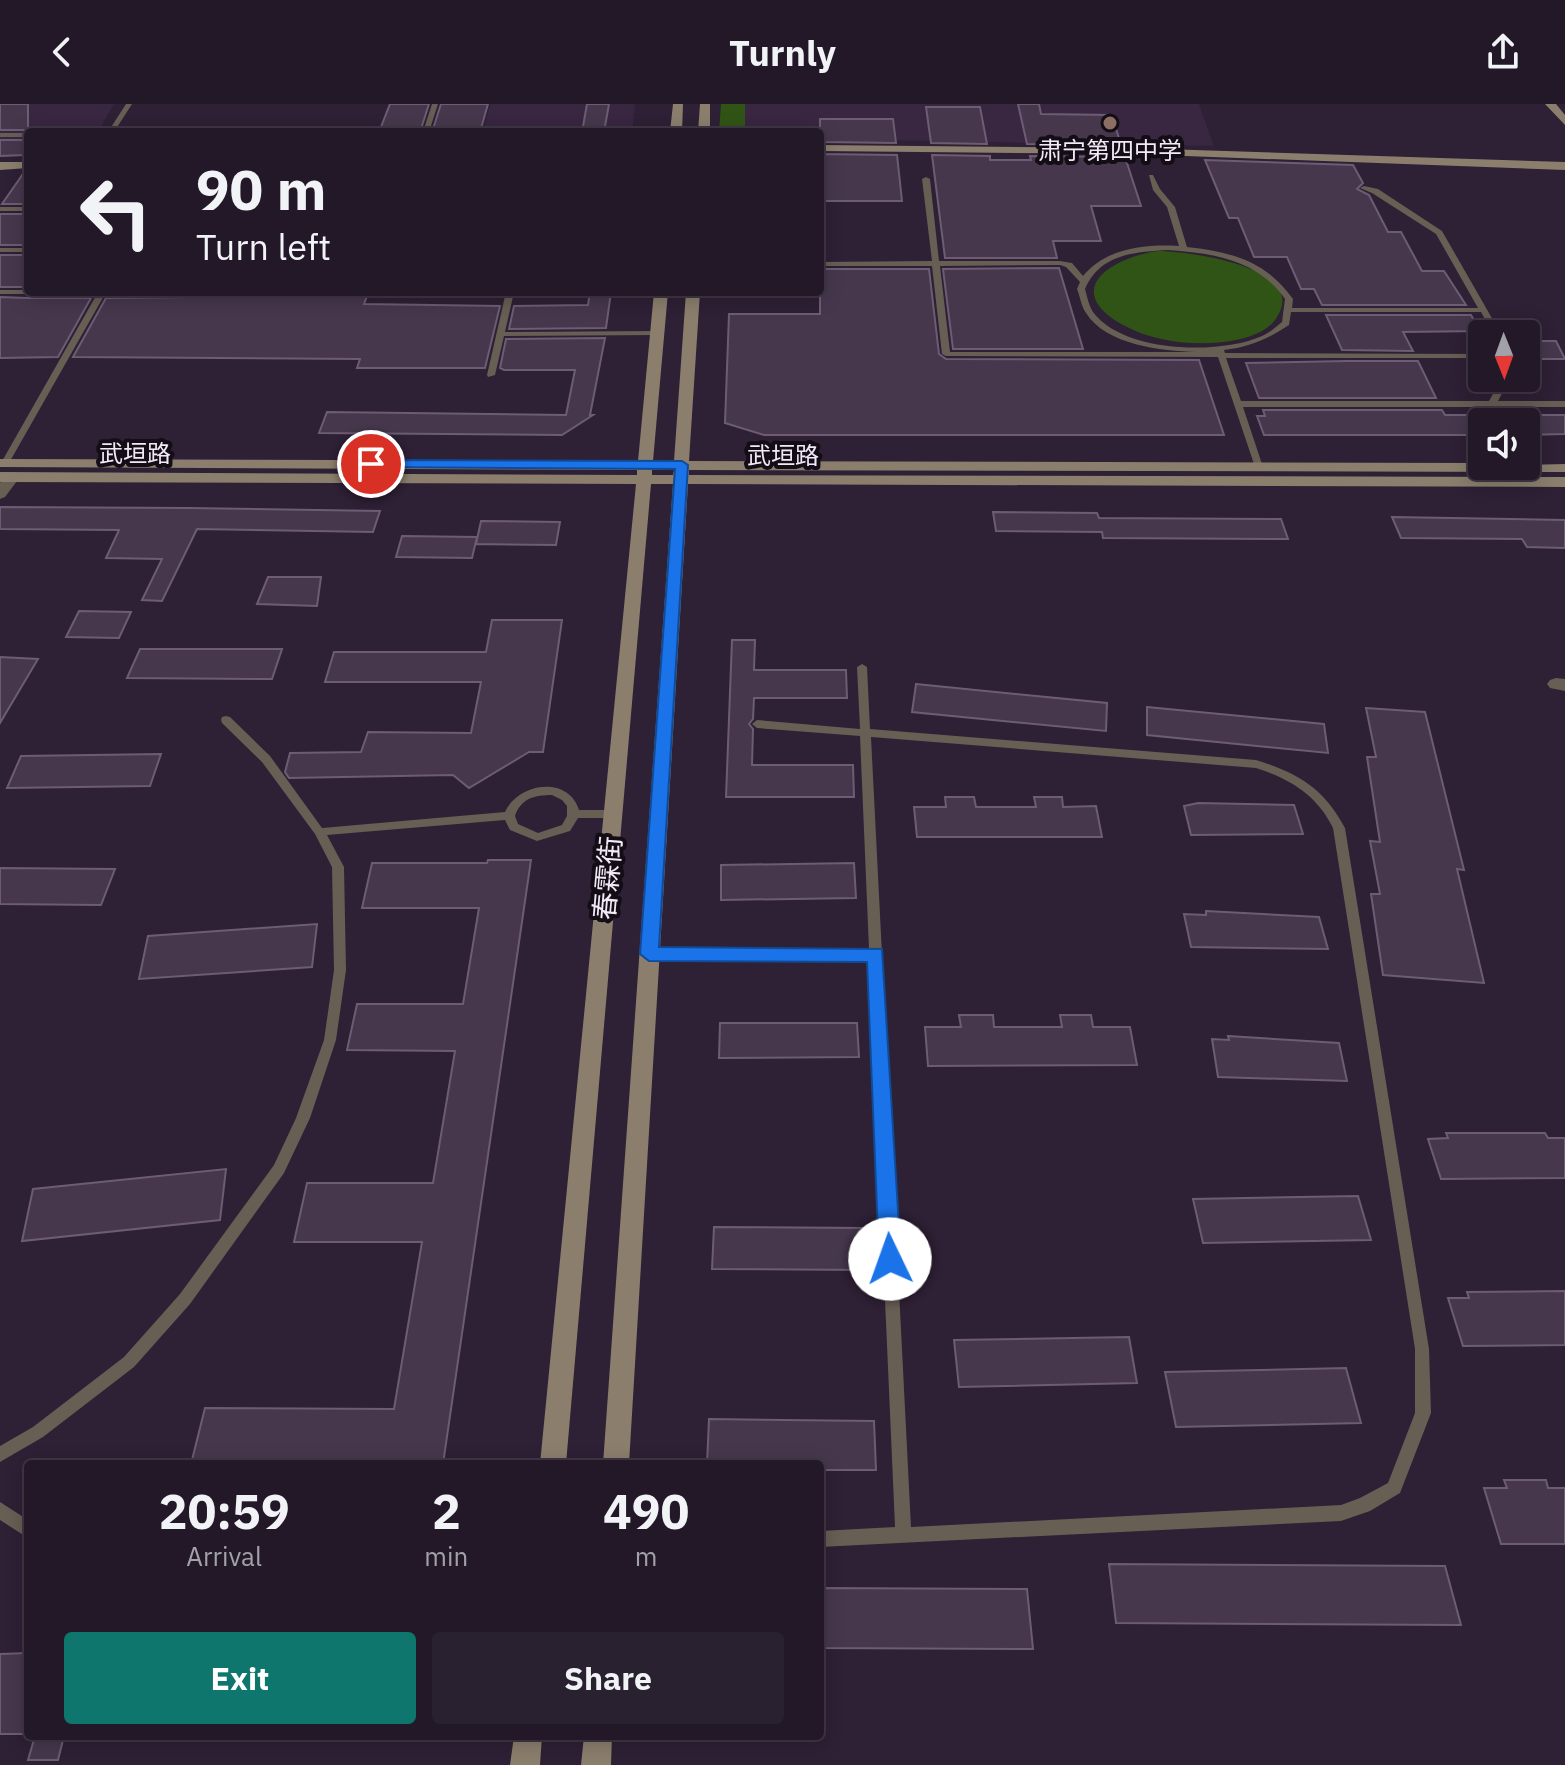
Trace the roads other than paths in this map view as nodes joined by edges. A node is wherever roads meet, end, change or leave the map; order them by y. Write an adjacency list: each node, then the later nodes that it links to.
1 (129, 104): 7 (lane)
2 (435, 104): 8 (lane)
3 (678, 104): 9 (main road)
4 (705, 104): 10 (main road)
5 (1550, 104): 6 (main road)
6 (1565, 122)
7 (114, 128)
8 (427, 128)
9 (676, 128)
10 (704, 128)
11 (0, 135): 12 (lane)
12 (24, 135)
13 (824, 148): 16 (main road)
14 (24, 165): 15 (main road)
15 (0, 166)
16 (1565, 166)
17 (1151, 176): 22 (lane)
18 (926, 179): 25 (lane)
19 (1364, 188): 35 (lane)
20 (0, 209): 21 (lane)
21 (24, 209)
22 (1184, 249): 27 (lane); 34 (lane)
23 (0, 250): 24 (lane)
24 (24, 250)
25 (936, 263): 26 (lane); 27 (lane); 39 (lane)
26 (824, 264)
27 (1083, 280): 39 (lane)
28 (0, 292): 29 (lane)
29 (24, 292)
30 (100, 296): 48 (lane)
31 (509, 296): 38 (lane)
32 (661, 296): 37 (main road, 春霖街)
33 (693, 296): 50 (main road, 春霖街)
34 (1290, 310): 35 (lane); 39 (lane)
35 (1483, 310): 36 (lane)
36 (1489, 320)
37 (657, 333): 38 (lane); 49 (main road, 春霖街)
38 (500, 334): 41 (lane)
39 (1220, 353): 40 (lane); 43 (lane)
40 (1468, 356)
41 (491, 375)
42 (1498, 392): 44 (lane)
43 (1238, 404): 44 (lane); 46 (lane)
44 (1492, 404): 45 (lane)
45 (1565, 404)
46 (1259, 467): 47 (main road, 武垣路); 50 (main road, 武垣路)
47 (1565, 468)
48 (4, 470): 49 (main road, 武垣路); 52 (street)
49 (645, 472): 50 (main road, 武垣路); 58 (main road, 春霖街)
50 (681, 472): 51 (main road, 武垣路); 61 (main road, 春霖街)
51 (1565, 482)
52 (0, 494)
53 (862, 667): 56 (lane)
54 (226, 720): 60 (lane)
55 (757, 724): 56 (lane)
56 (865, 733): 62 (lane); 68 (lane)
57 (575, 814): 58 (lane); 59 (lane); 59 (lane)
58 (613, 814): 64 (main road, 春霖街)
59 (509, 816): 60 (lane)
60 (319, 832): 63 (lane)
61 (649, 954): 62 (lane); 65 (main road, 春霖街)
62 (876, 954): 68 (lane)
63 (0, 1454)
64 (553, 1460)
65 (616, 1460)
66 (0, 1510): 67 (lane)
67 (24, 1527)
68 (903, 1534): 69 (lane)
69 (824, 1539)
70 (528, 1740): 72 (main road)
71 (598, 1740): 73 (main road)
72 (525, 1765)
73 (596, 1765)

